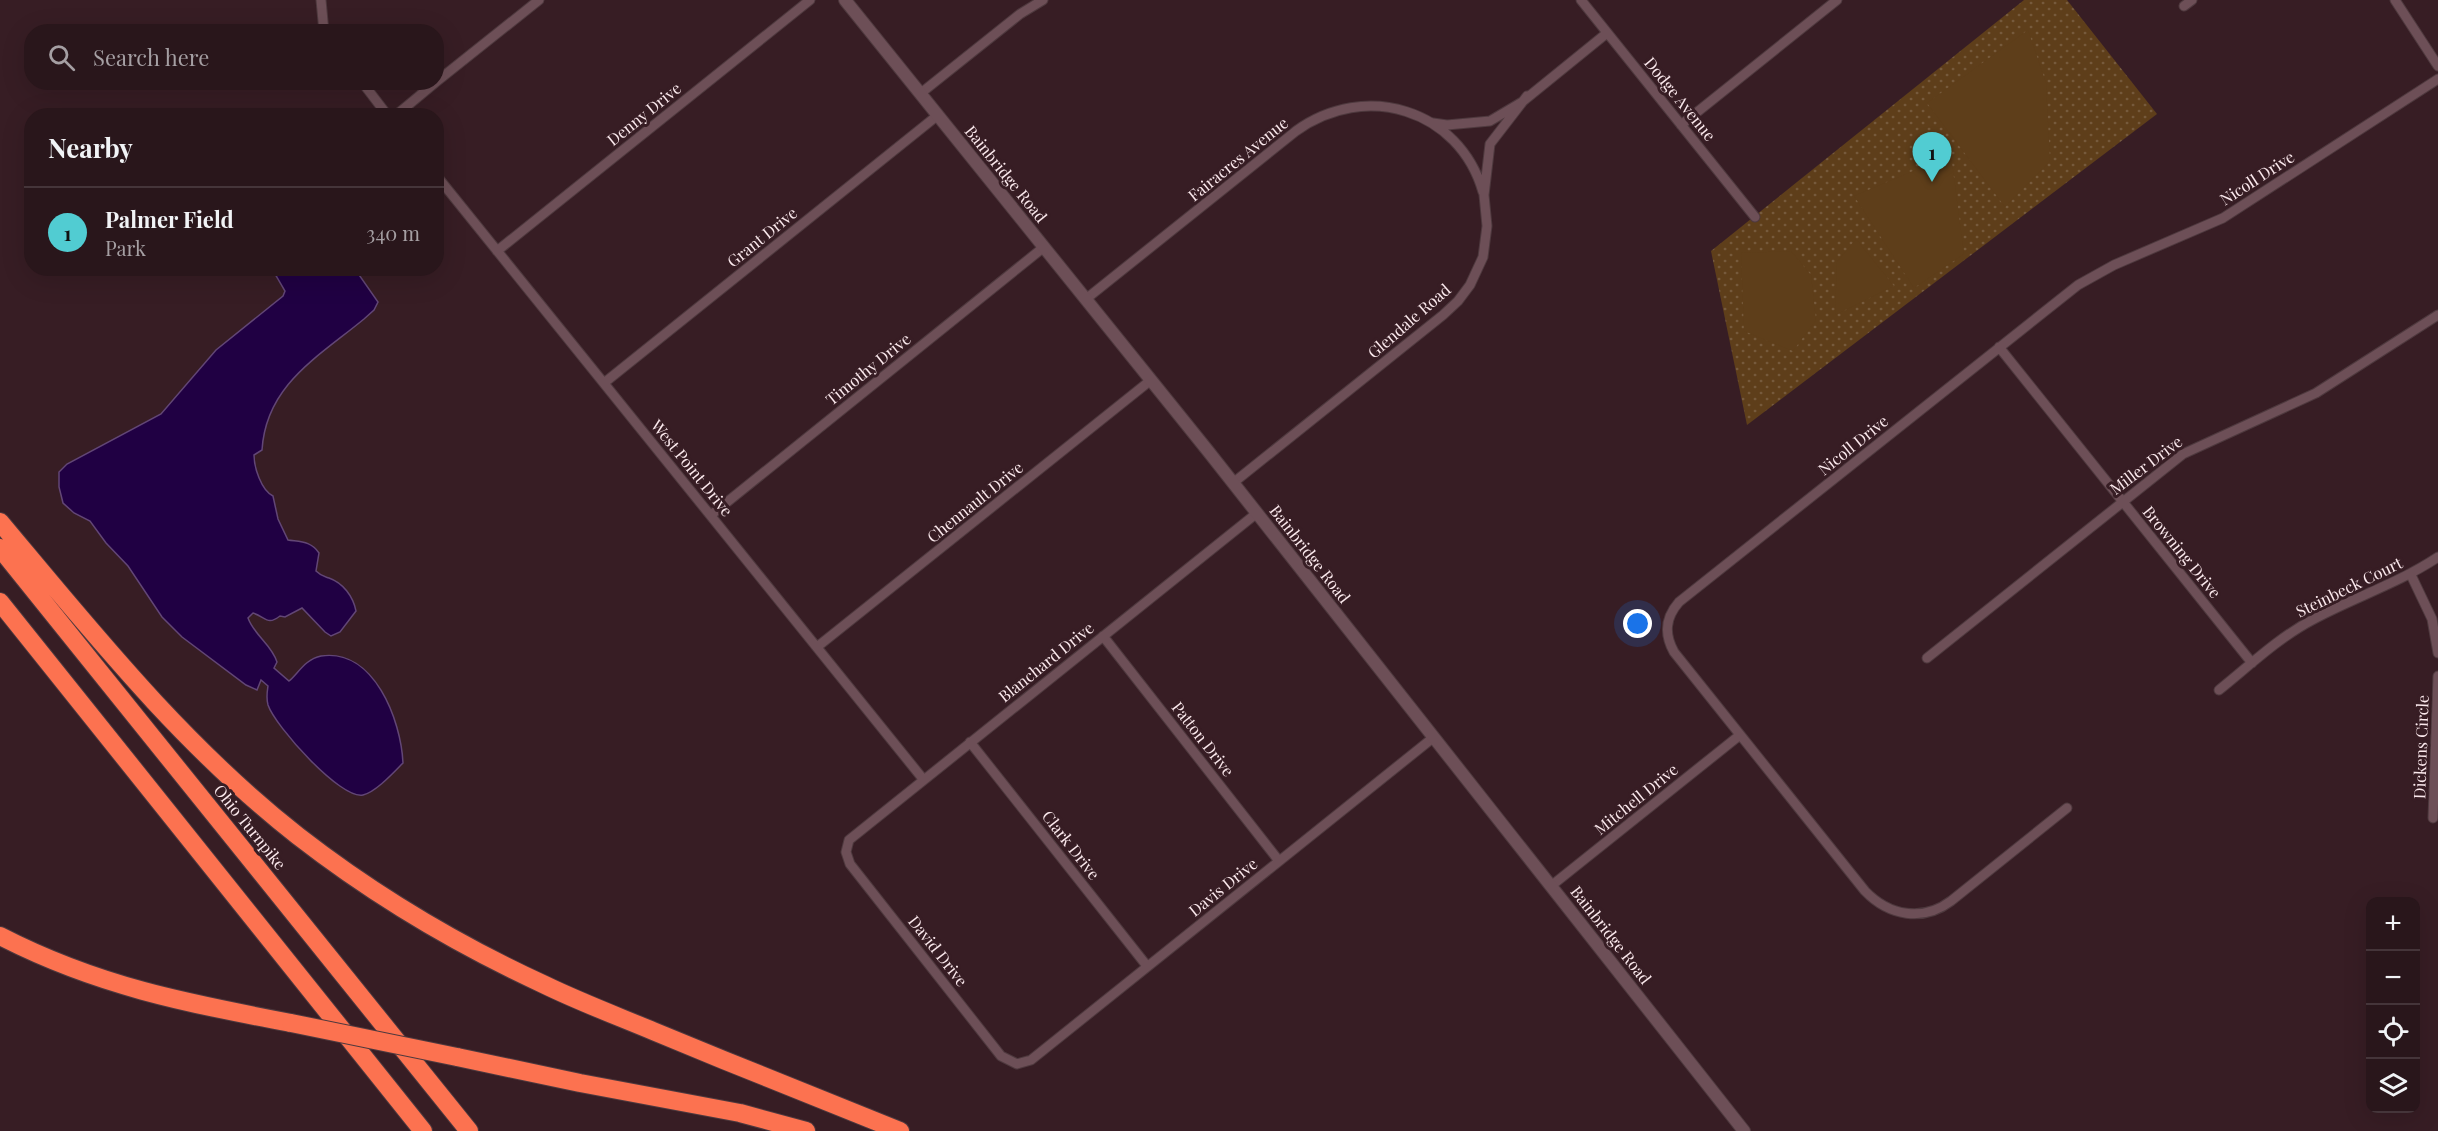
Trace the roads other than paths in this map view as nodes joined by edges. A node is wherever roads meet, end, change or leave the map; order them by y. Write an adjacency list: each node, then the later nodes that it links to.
1 (321, 0): 9 (street)
2 (539, 0): 12 (street)
3 (810, 0): 27 (street, Denny Drive)
4 (845, 0): 16 (street, Bainbridge Road)
5 (1043, 0): 16 (street)
6 (1581, 0): 10 (street, Dodge Avenue)
7 (1837, 0): 22 (street)
8 (2395, 0): 11 (street)
9 (323, 24)
10 (1607, 33): 17 (street, Fairacres Avenue); 22 (street, Dodge Avenue)
11 (2438, 66)
12 (444, 76)
13 (2438, 79): 30 (street, Nicoll Drive)
14 (368, 90): 18 (street)
15 (426, 90): 19 (street)
16 (921, 93): 20 (street, Bainbridge Road)
17 (1527, 96): 21 (street, Fairacres Avenue); 24 (street, Glendale Road)
18 (382, 108)
19 (405, 108)
20 (938, 115): 26 (street, Bainbridge Road); 32 (street, Grant Drive)
21 (1431, 123): 24 (street, Fairacres Avenue); 28 (street, Fairacres Avenue)
22 (1681, 125): 25 (street, Dodge Avenue)
23 (444, 185): 27 (street, West Point Drive)
24 (1484, 195): 33 (street, Glendale Road)
25 (1755, 217)
26 (1044, 247): 28 (street, Bainbridge Road); 36 (street, Timothy Drive)
27 (497, 251): 32 (street, West Point Drive)
28 (1086, 299): 31 (street, Bainbridge Road)
29 (2438, 315): 34 (street, Miller Drive)
30 (1999, 347): 34 (street, Browning Drive); 50 (street, Nicoll Drive)
31 (1151, 380): 33 (street, Bainbridge Road); 43 (street, Chennault Drive)
32 (604, 383): 36 (street, West Point Drive)
33 (1233, 483): 35 (street, Bainbridge Road)
34 (2122, 501): 45 (street, Miller Drive); 46 (street, Browning Drive)
35 (1257, 513): 42 (street, Blanchard Drive); 51 (street, Bainbridge Road)
36 (711, 515): 43 (street, West Point Drive)
37 (0, 522): 65 (highway)
38 (0, 548): 63 (highway, Ohio Turnpike)
39 (2438, 557): 40 (street, Steinbeck Court)
40 (2410, 574): 44 (street); 46 (street, Steinbeck Court)
41 (0, 602): 62 (highway)
42 (1103, 636): 52 (street, Blanchard Drive); 57 (street, Patton Drive)
43 (817, 647): 53 (street, West Point Drive)
44 (2438, 653)
45 (1927, 658)
46 (2252, 663): 48 (street, Steinbeck Court)
47 (2438, 676): 49 (street, Dickens Circle)
48 (2219, 690)
49 (2437, 726): 55 (street, Dickens Circle)
50 (1740, 735): 54 (street, Nicoll Drive); 58 (street, Mitchell Drive)
51 (1434, 737): 57 (street, Davis Drive); 58 (street, Bainbridge Road)
52 (970, 742): 53 (street, Blanchard Drive); 60 (street, Clark Drive)
53 (924, 779): 56 (street, Blanchard Drive)
54 (2067, 808)
55 (2433, 818)
56 (854, 834): 61 (street, David Drive)
57 (1280, 861): 60 (street, Davis Drive)
58 (1551, 886): 66 (street, Bainbridge Road)
59 (0, 936): 64 (highway, bridge)
60 (1147, 966): 61 (street, Davis Drive)
61 (1031, 1059)
62 (423, 1131)
63 (469, 1131)
64 (806, 1131)
65 (900, 1131)
66 (1744, 1131)

